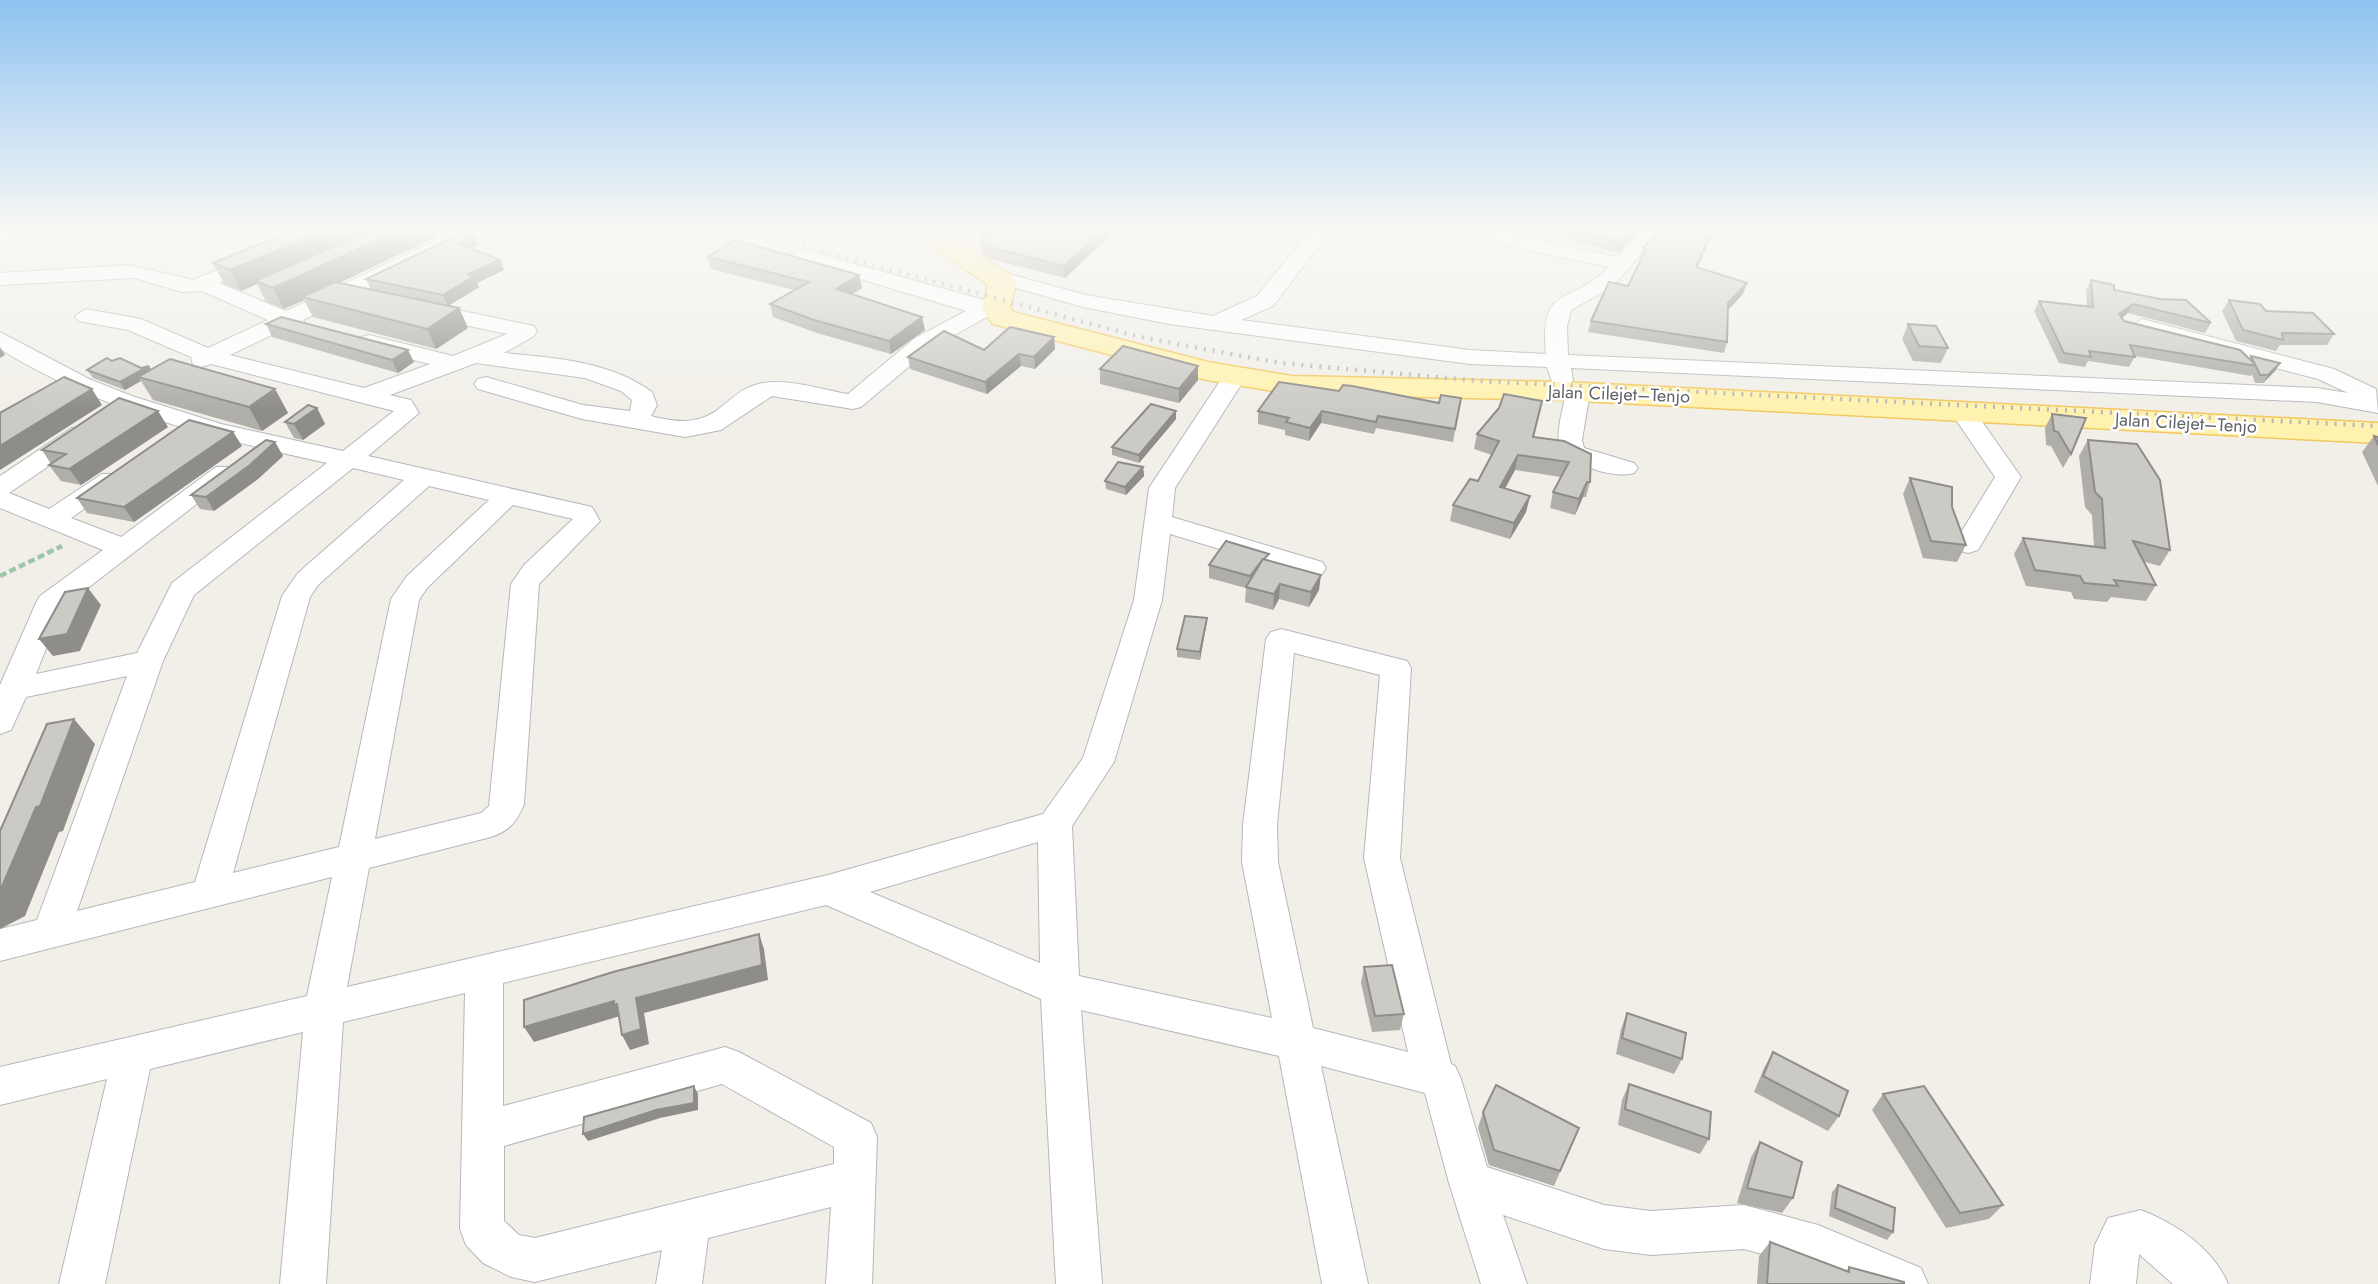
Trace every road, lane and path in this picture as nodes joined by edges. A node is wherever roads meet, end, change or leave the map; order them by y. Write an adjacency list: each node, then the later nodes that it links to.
1 (212, 290): 11 (street)
2 (265, 290): 11 (street)
3 (344, 290): 9 (street)
4 (920, 290): 13 (street)
5 (1001, 290): 13 (main road)
6 (1042, 290): 16 (street)
7 (1274, 290): 16 (street)
8 (1595, 290): 23 (street)
9 (339, 292): 10 (street); 15 (street)
10 (377, 300)
11 (240, 302): 15 (street)
12 (402, 305): 22 (street)
13 (992, 311): 25 (main road, Jalan Cilejet–Tenjo); 36 (street)
14 (86, 316): 21 (street)
15 (282, 320): 18 (street); 21 (street)
16 (1214, 323): 23 (street)
17 (2127, 323): 32 (street)
18 (321, 330)
19 (348, 336): 22 (street)
20 (0, 339): 26 (street)
21 (208, 356): 24 (street); 30 (street)
22 (463, 360): 30 (street); 36 (street)
23 (1558, 361): 31 (street); 34 (street)
24 (185, 369)
25 (1234, 377): 31 (main road, Jalan Cilejet–Tenjo); 49 (street)
26 (75, 379): 29 (street); 33 (street)
27 (486, 384): 36 (street)
28 (150, 389): 33 (street)
29 (54, 391)
30 (354, 392): 39 (street); 41 (street)
31 (1570, 392): 35 (main road, Jalan Cilejet–Tenjo); 43 (street)
32 (2378, 399)
33 (127, 402): 37 (street); 45 (street)
34 (2378, 406)
35 (1962, 411): 38 (main road, Jalan Cilejet–Tenjo); 51 (street)
36 (637, 419)
37 (196, 422): 39 (street); 40 (street)
38 (2378, 433)
39 (264, 443): 41 (street); 52 (street)
40 (163, 444)
41 (346, 460): 44 (street); 55 (street)
42 (130, 467): 48 (street)
43 (1625, 468)
44 (423, 477): 46 (street); 61 (street)
45 (0, 488)
46 (508, 496): 59 (street); 59 (street)
47 (0, 499): 48 (street)
48 (53, 518): 50 (street)
49 (1157, 521): 53 (street); 58 (street)
50 (88, 533): 52 (street); 54 (path)
51 (1968, 544)
52 (124, 548): 56 (street)
53 (1312, 568)
54 (0, 576)
55 (148, 661): 56 (street); 62 (street)
56 (14, 689): 57 (street)
57 (0, 722)
58 (1055, 824): 60 (street); 65 (street)
59 (355, 858): 61 (street); 66 (street)
60 (828, 890): 64 (street); 65 (street)
61 (209, 894): 62 (street)
62 (51, 932): 63 (street)
63 (0, 944)
64 (484, 970): 66 (street); 71 (street)
65 (1060, 989): 67 (street); 79 (street)
66 (324, 1009): 68 (street); 76 (street)
67 (1298, 1042): 69 (street); 69 (street); 80 (street)
68 (133, 1053): 70 (street); 75 (street)
69 (1434, 1078): 73 (street)
70 (1, 1087)
71 (481, 1132): 72 (street); 74 (street)
72 (854, 1180): 74 (street); 78 (street)
73 (1470, 1184): 81 (street); 82 (street)
74 (688, 1223): 77 (street)
75 (82, 1284)
76 (303, 1284)
77 (679, 1284)
78 (849, 1284)
79 (1079, 1284)
80 (1345, 1284)
81 (1504, 1284)
82 (1905, 1284)
83 (2113, 1284): 84 (street)
84 (2205, 1284)

